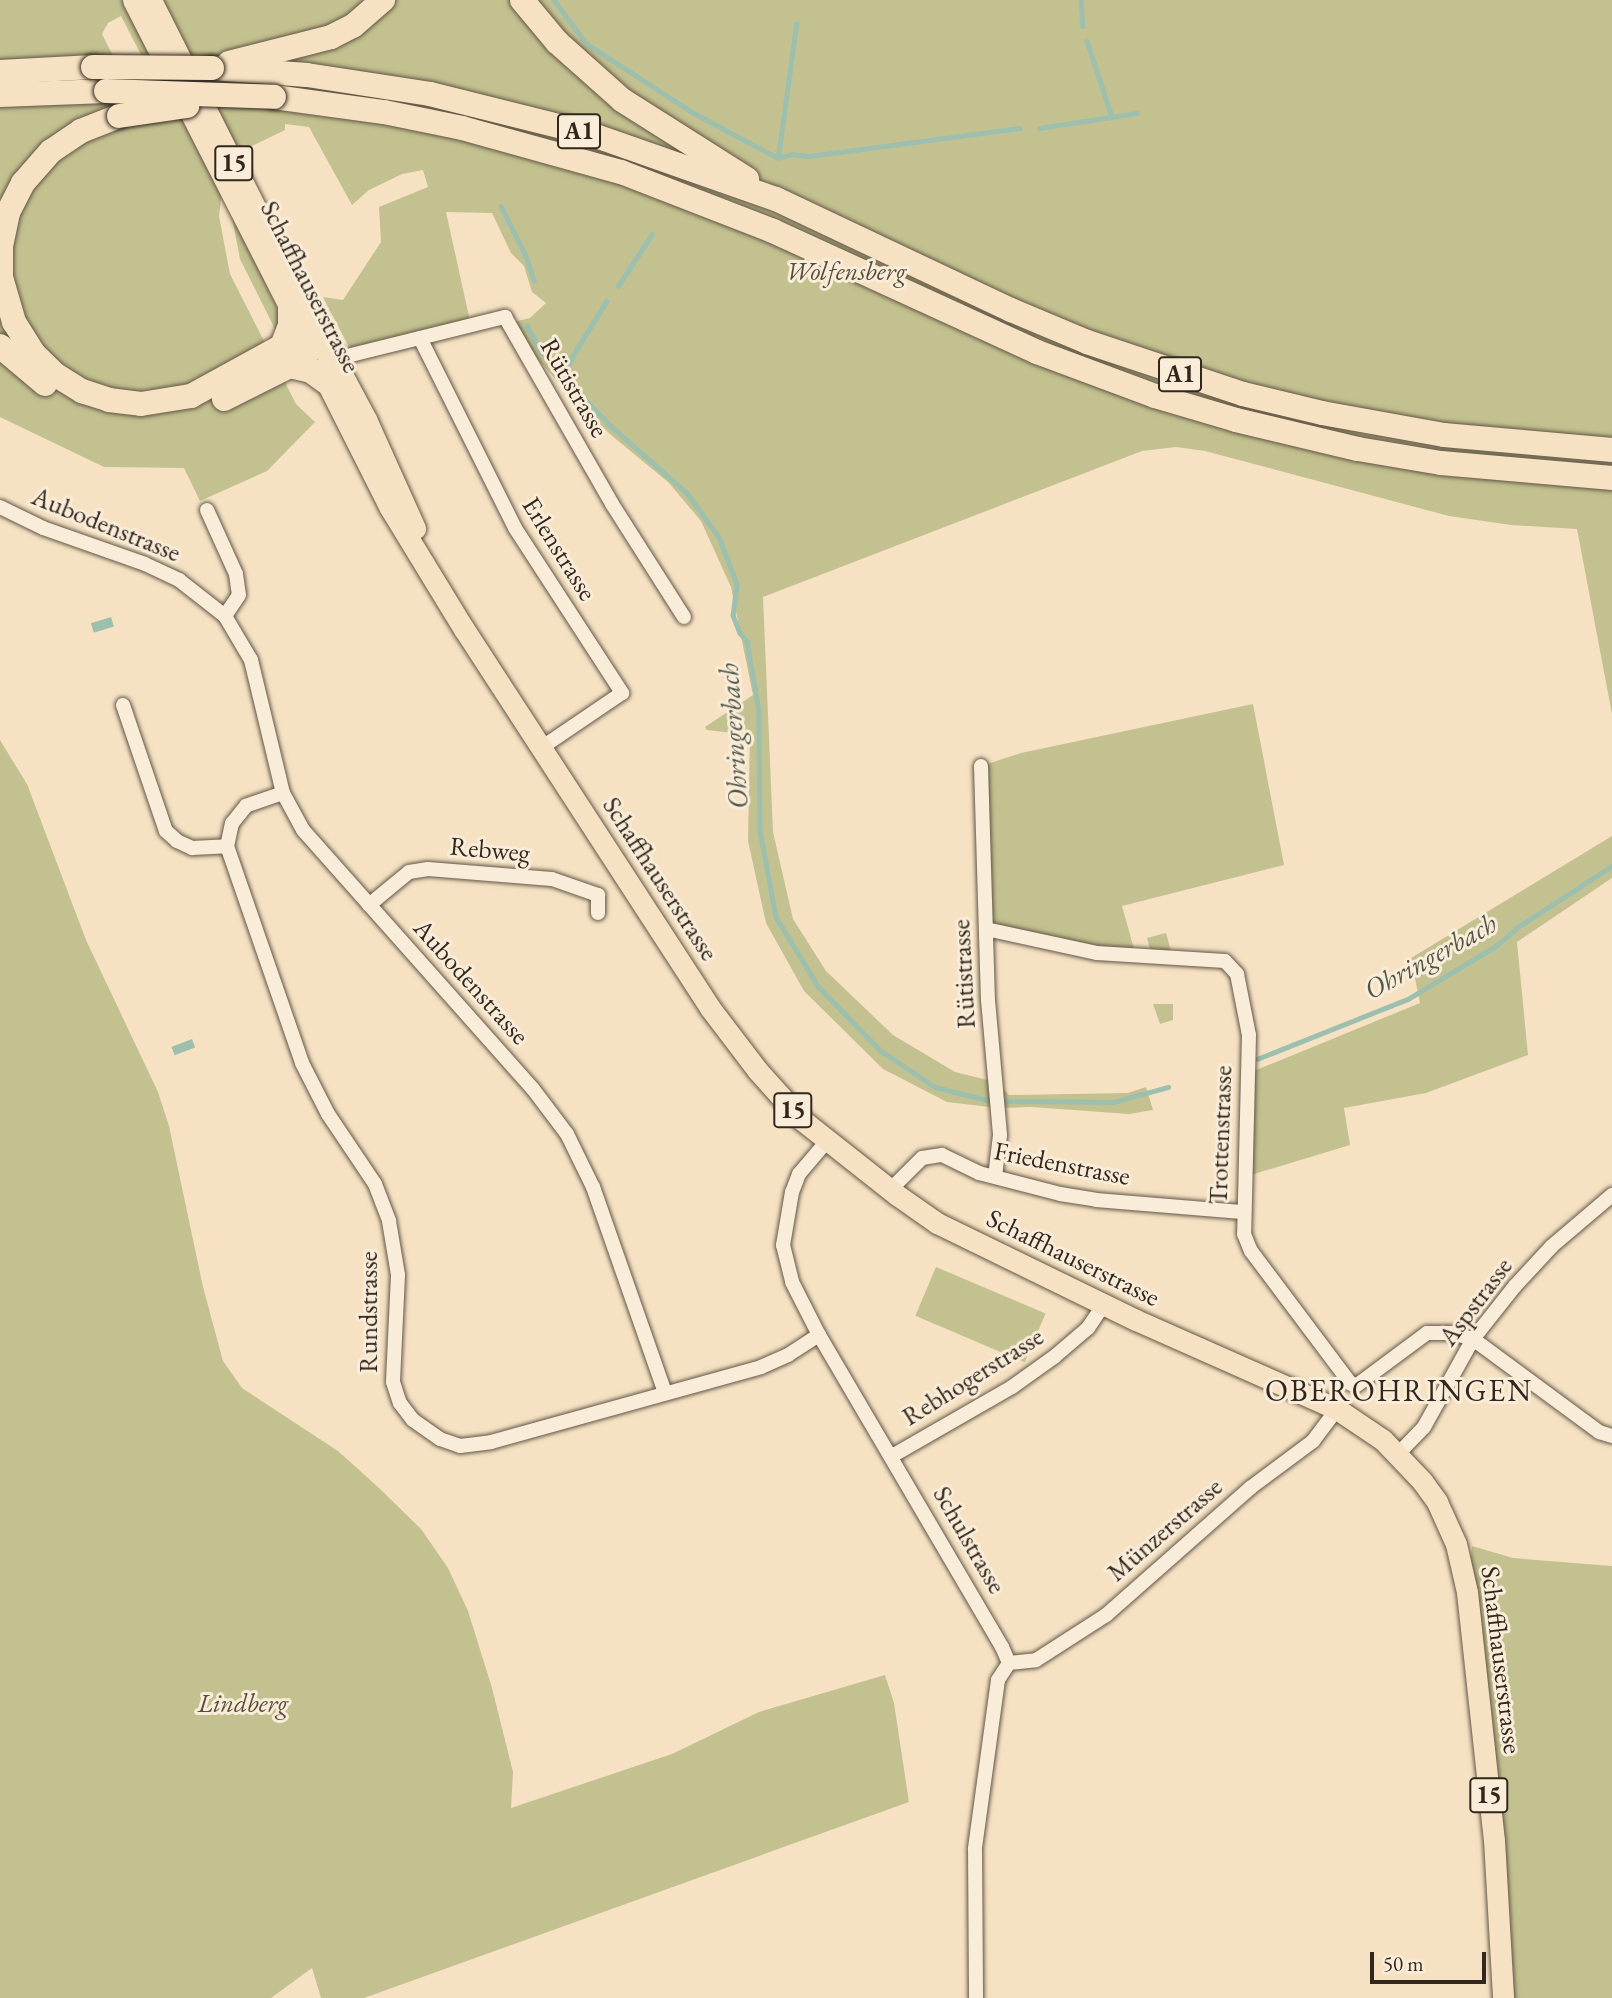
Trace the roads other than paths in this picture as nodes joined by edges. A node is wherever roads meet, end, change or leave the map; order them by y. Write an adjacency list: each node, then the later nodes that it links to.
1 (133, 0): 10 (main road, Schaffhauserstrasse / 15)
2 (151, 0): 12 (main road, Schaffhauserstrasse / 15)
3 (383, 0): 5 (highway, A1)
4 (522, 0): 9 (highway, A1)
5 (257, 63): 6 (highway, A1, bridge); 9 (highway, A1)
6 (0, 72)
7 (0, 95): 8 (highway, A1, bridge)
8 (274, 97): 14 (highway, A1, bridge); 17 (highway, A1)
9 (776, 199): 16 (highway, A1)
10 (290, 310): 12 (main road, Schaffhauserstrasse / 15); 14 (highway)
11 (420, 338): 12 (street, Rütistrasse); 22 (street, Rütistrasse); 24 (street, Erlenstrasse)
12 (322, 343): 14 (highway, A1); 15 (main road, Schaffhauserstrasse / 15); 20 (main road, Schaffhauserstrasse / 15)
13 (0, 346): 14 (highway, A1)
14 (286, 356): 15 (highway)
15 (326, 382): 20 (main road, Schaffhauserstrasse / 15)
16 (1612, 450)
17 (1612, 478)
18 (0, 507): 21 (street, Aubodenstrasse)
19 (207, 510): 21 (street, Aubodenstrasse)
20 (443, 594): 24 (main road, Schaffhauserstrasse / 15)
21 (225, 616): 26 (street, Aubodenstrasse)
22 (684, 617)
23 (123, 705): 27 (street)
24 (541, 748): 31 (main road, Schaffhauserstrasse / 15)
25 (981, 766): 30 (street, Rütistrasse)
26 (283, 793): 27 (street); 28 (street, Aubodenstrasse)
27 (227, 846): 39 (street, Rundstrasse)
28 (369, 905): 29 (street, Rebweg); 39 (street, Aubodenstrasse)
29 (598, 913)
30 (986, 929): 32 (street, Rütistrasse); 35 (street, Trottenstrasse)
31 (827, 1141): 33 (main road, Schaffhauserstrasse / 15); 37 (street, Schulstrasse)
32 (995, 1177): 33 (street, Friedenstrasse); 35 (street, Friedenstrasse)
33 (890, 1190): 36 (main road, Schaffhauserstrasse / 15)
34 (1612, 1195): 38 (street, Aspstrasse)
35 (1242, 1212): 38 (street, Trottenstrasse)
36 (1104, 1304): 40 (main road, Schaffhauserstrasse / 15); 43 (street, Rebhogerstrasse)
37 (819, 1335): 39 (street, Rundstrasse); 43 (street, Schulstrasse)
38 (1473, 1339): 41 (street); 42 (street, Aspstrasse)
39 (665, 1393)
40 (1337, 1409): 42 (main road, Schaffhauserstrasse / 15); 44 (street, Münzerstrasse)
41 (1612, 1436)
42 (1398, 1454): 46 (main road, Schaffhauserstrasse / 15)
43 (892, 1456): 44 (street, Schulstrasse)
44 (1009, 1663): 45 (street)
45 (976, 1998)
46 (1503, 1998)

